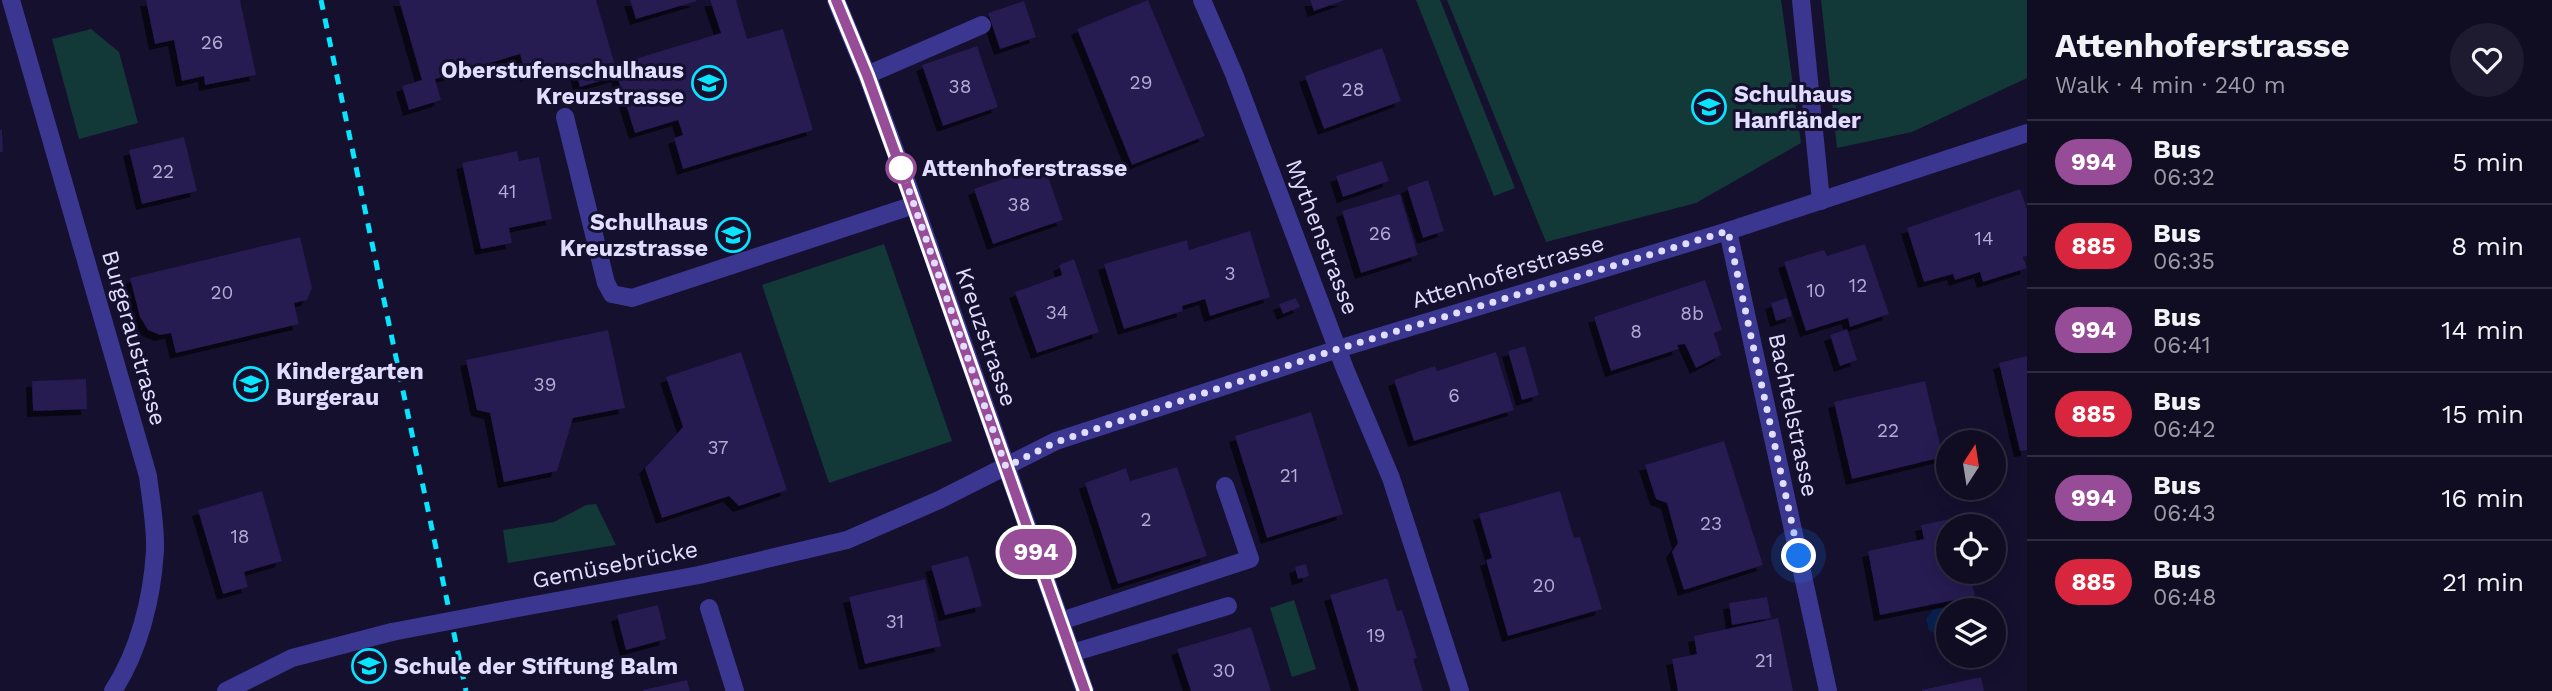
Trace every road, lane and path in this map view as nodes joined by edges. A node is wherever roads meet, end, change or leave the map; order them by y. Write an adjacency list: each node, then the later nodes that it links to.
1 (12, 0): 19 (street, Burgeraustrasse)
2 (836, 0): 6 (street, Kreuzstrasse)
3 (1202, 0): 12 (street, Mythenstrasse)
4 (1801, 0): 9 (street)
5 (982, 25): 6 (street)
6 (867, 75): 10 (street, Kreuzstrasse)
7 (565, 117): 10 (street)
8 (2027, 133): 9 (street, Attenhoferstrasse)
9 (1821, 201): 11 (street, Attenhoferstrasse)
10 (914, 205): 13 (street, Kreuzstrasse)
11 (1728, 231): 12 (street, Attenhoferstrasse); 24 (street, Bachtelstrasse)
12 (1338, 349): 13 (street, Attenhoferstrasse); 23 (street, Mythenstrasse)
13 (1006, 467): 17 (street, Kreuzstrasse); 20 (street, Gemüsebrücke, bridge)
14 (1226, 486): 17 (street)
15 (1228, 606): 18 (street)
16 (709, 608): 21 (street)
17 (1061, 621): 18 (street, Kreuzstrasse)
18 (1072, 653): 22 (street, Kreuzstrasse)
19 (113, 691)
20 (226, 691)
21 (735, 691)
22 (1085, 691)
23 (1460, 691)
24 (1828, 691)

